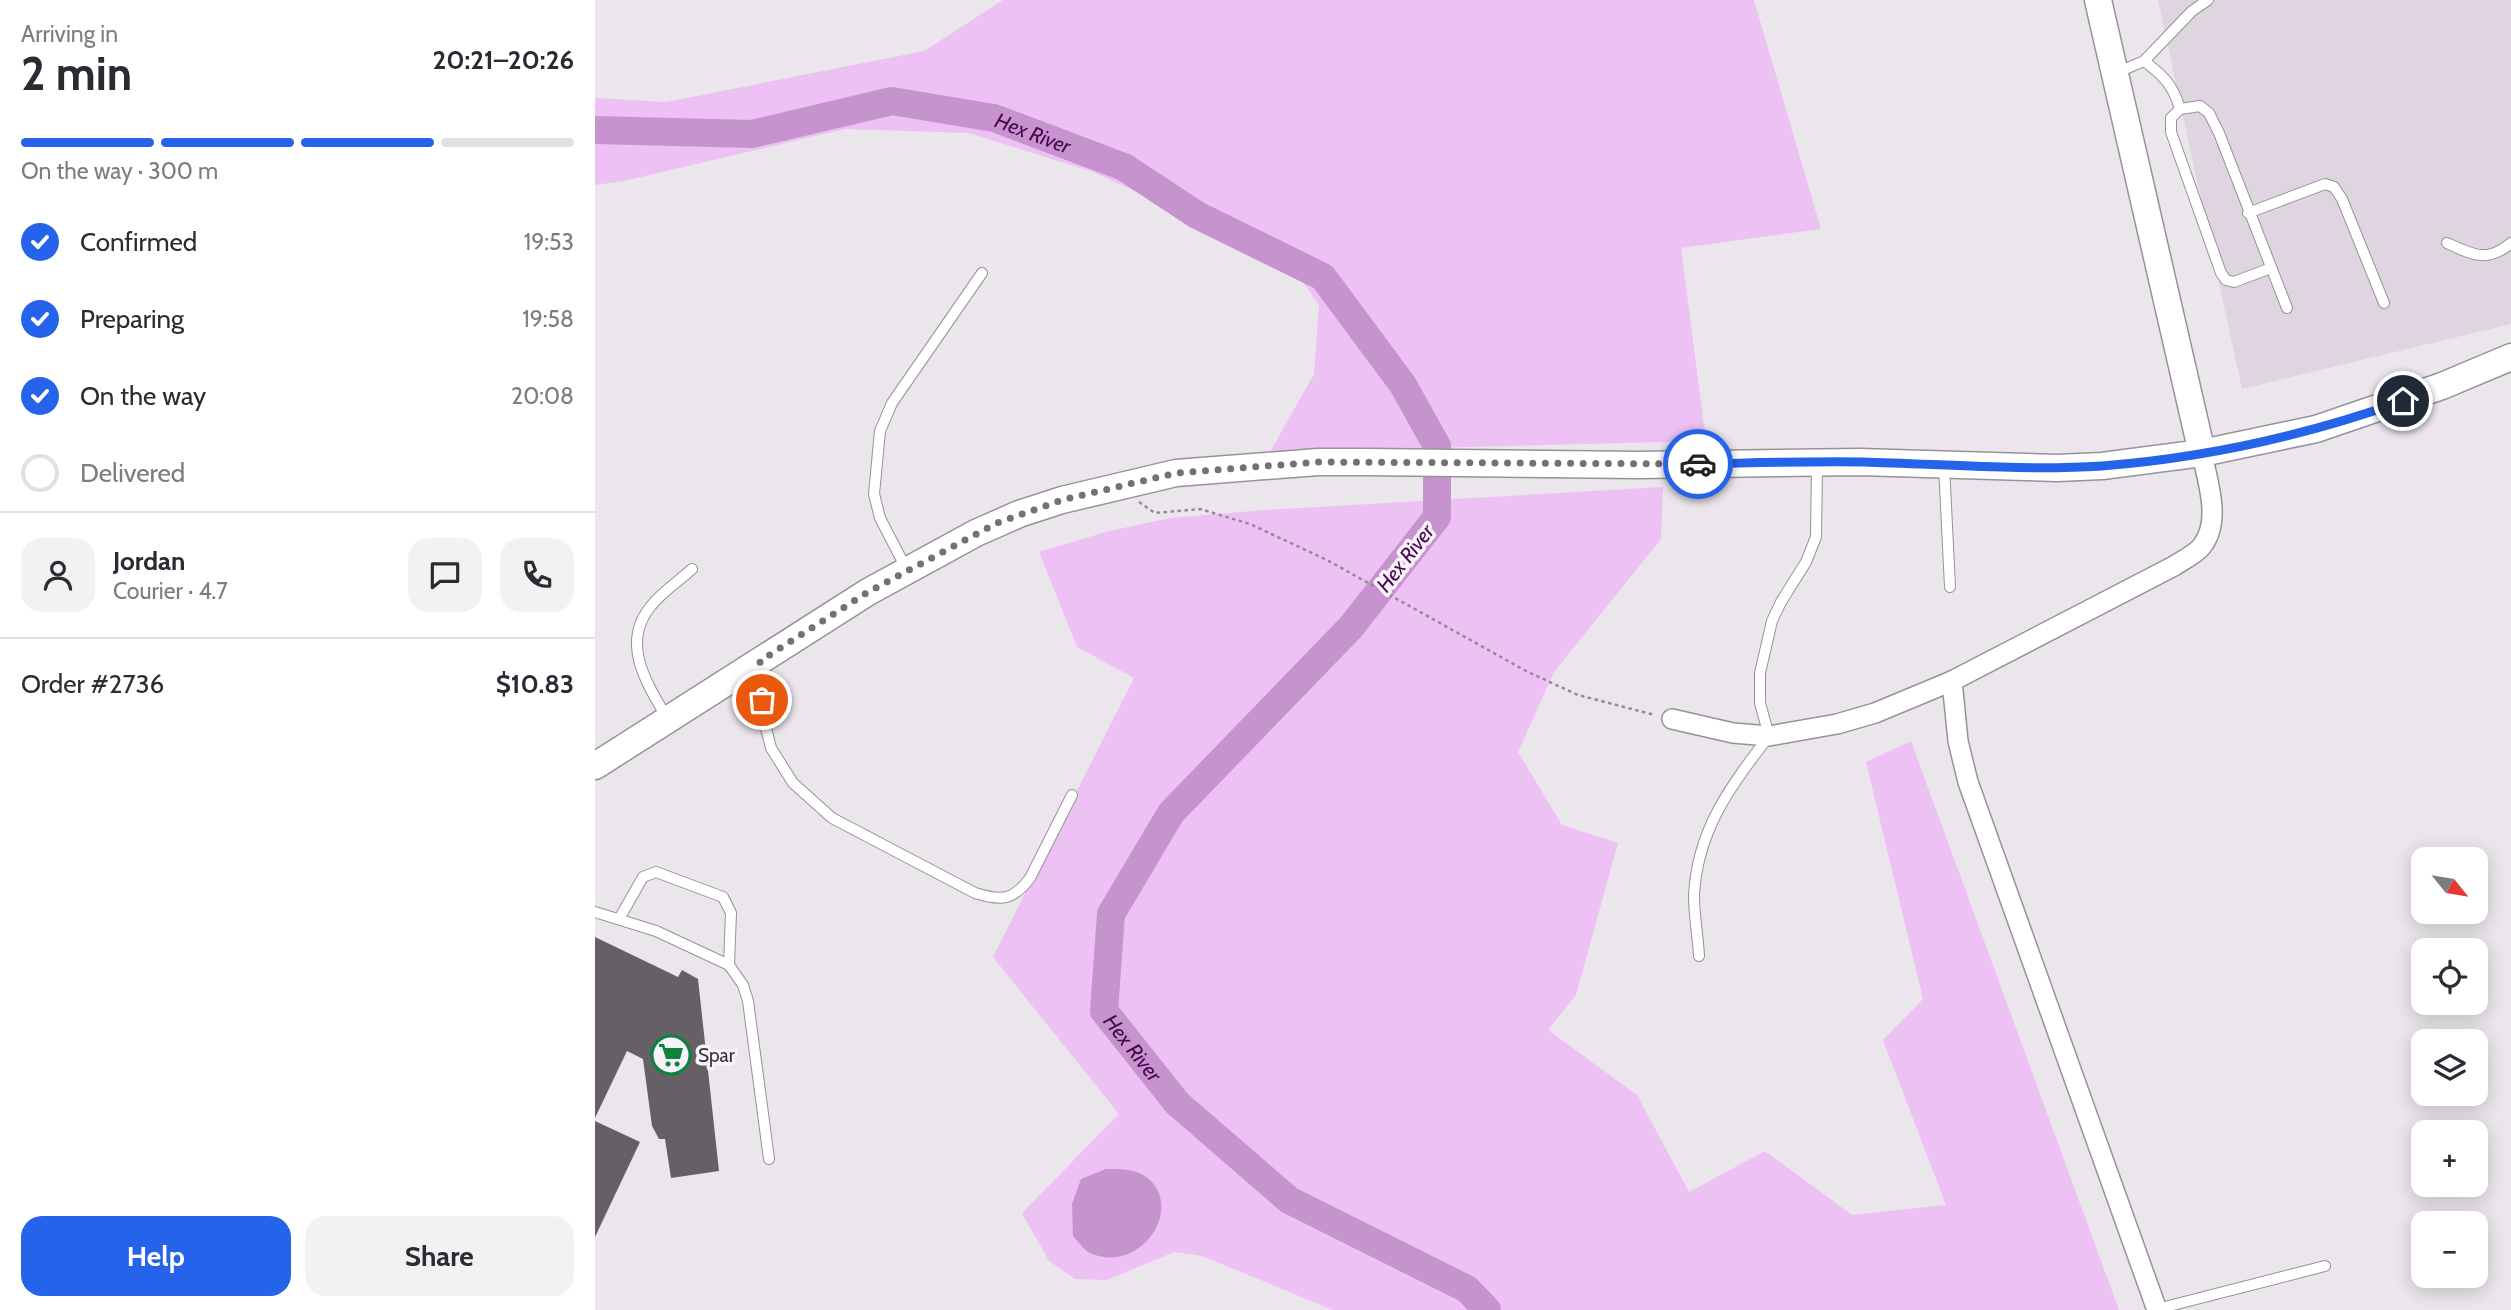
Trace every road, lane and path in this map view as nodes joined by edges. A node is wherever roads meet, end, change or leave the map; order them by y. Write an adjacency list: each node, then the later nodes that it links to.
1 (2098, 0): 4 (main road)
2 (2208, 0): 3 (lane)
3 (2144, 61): 4 (lane); 5 (lane)
4 (2115, 73): 14 (main road)
5 (2180, 109): 6 (lane); 9 (lane)
6 (2248, 213): 9 (lane); 11 (lane)
7 (2447, 243): 8 (lane)
8 (2511, 243)
9 (2271, 268): 12 (lane)
10 (982, 273): 19 (lane)
11 (2384, 303)
12 (2287, 308)
13 (2511, 357): 14 (main road)
14 (2201, 453): 16 (main road); 22 (street)
15 (1817, 463): 16 (main road); 17 (main road); 25 (lane)
16 (1944, 465): 20 (lane)
17 (1115, 487): 19 (main road); 23 (path)
18 (692, 569): 24 (lane)
19 (907, 570): 21 (main road)
20 (1950, 587)
21 (760, 661): 24 (main road); 27 (lane)
22 (1952, 681): 25 (street); 34 (street)
23 (1672, 719): 25 (street)
24 (667, 720): 26 (main road)
25 (1769, 736): 30 (lane)
26 (595, 766)
27 (1072, 794)
28 (595, 912): 29 (lane)
29 (619, 919): 31 (lane); 31 (lane)
30 (1699, 956)
31 (729, 965): 32 (lane)
32 (769, 1159)
33 (2325, 1266): 34 (lane)
34 (2157, 1310)

